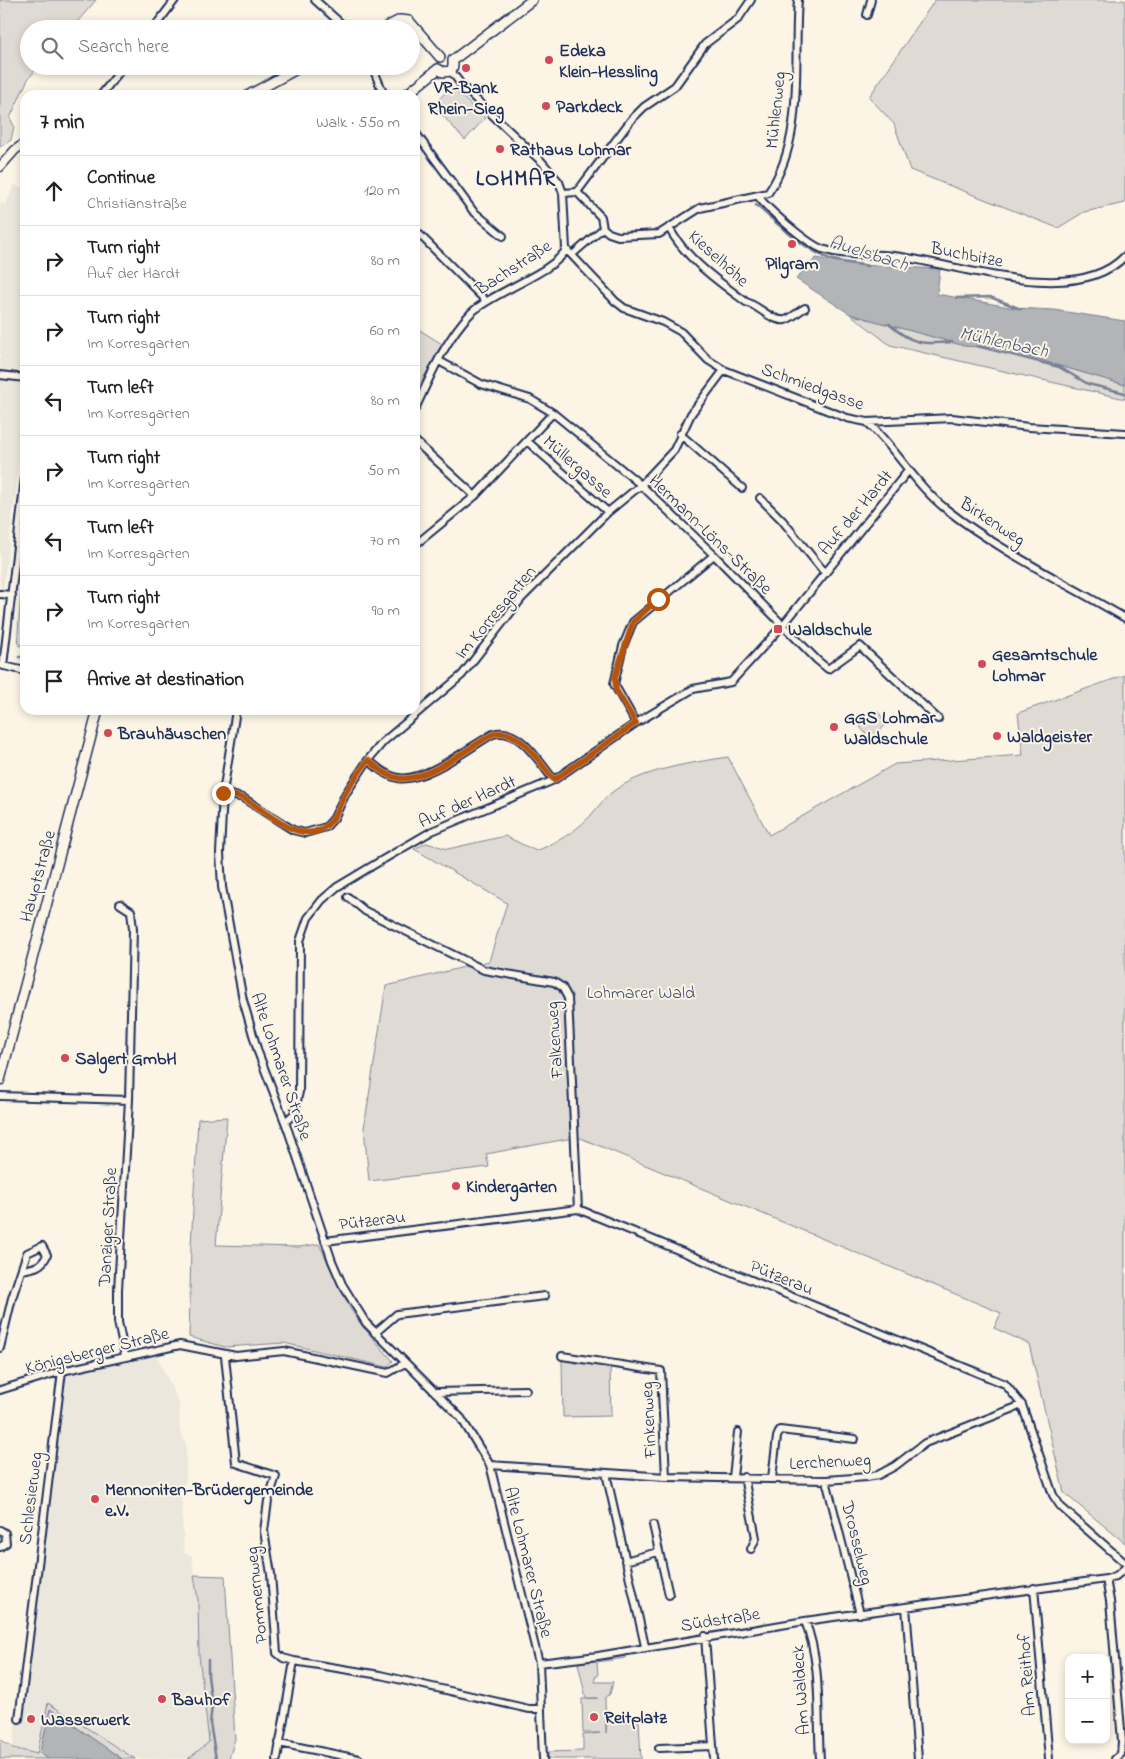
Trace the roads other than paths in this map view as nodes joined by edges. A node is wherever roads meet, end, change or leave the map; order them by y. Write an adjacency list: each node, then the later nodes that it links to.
1 (175, 0): 8 (street)
2 (315, 0): 9 (street)
3 (532, 0): 12 (main road)
4 (750, 0): 25 (street)
5 (798, 0): 27 (street, Mühlenweg)
6 (871, 0): 7 (street)
7 (867, 15)
8 (160, 20)
9 (337, 20)
10 (420, 34): 11 (main road)
11 (440, 57): 12 (main road); 13 (main road)
12 (453, 60): 14 (main road)
13 (438, 69): 14 (main road); 21 (main road)
14 (450, 71): 26 (street)
15 (117, 75): 18 (street)
16 (286, 75): 19 (main road)
17 (376, 75): 20 (street)
18 (105, 90)
19 (258, 90)
20 (382, 90)
21 (412, 90)
22 (420, 139): 31 (street)
23 (20, 146): 24 (street)
24 (1, 164)
25 (577, 192): 26 (street); 28 (street)
26 (563, 193): 32 (street, Bachstraße)
27 (758, 196): 29 (street); 34 (street, Buchbitze)
28 (603, 228): 29 (street); 33 (street)
29 (669, 228): 36 (street, Kieselhöhe)
30 (420, 235): 35 (street)
31 (503, 236)
32 (566, 249): 33 (street, Schmiedgasse); 35 (street, Bachstraße)
33 (572, 255): 38 (street, Schmiedgasse)
34 (1125, 256)
35 (486, 301): 37 (street, Bachstraße)
36 (805, 308)
37 (439, 361): 41 (street, Bachstraße); 42 (street, Hermann-Löns-Straße)
38 (724, 370): 43 (street, Schmiedgasse); 45 (street, Im Korresgarten)
39 (0, 376): 40 (street)
40 (20, 378)
41 (420, 399)
42 (552, 413): 46 (street); 49 (street, Hermann-Löns-Straße)
43 (867, 422): 44 (street, Schmiedgasse); 48 (street, Birkenweg)
44 (1125, 433)
45 (680, 434): 49 (street, Im Korresgarten); 50 (street)
46 (528, 442): 51 (street); 53 (street, Müllergasse)
47 (420, 446): 51 (street)
48 (908, 471): 57 (street, Auf der Hardt); 60 (street, Birkenweg)
49 (641, 485): 53 (street, Im Korresgarten); 56 (street, Hermann-Löns-Straße)
50 (742, 488)
51 (475, 496): 55 (street)
52 (760, 498): 57 (street, Auf der Hardt)
53 (608, 512): 64 (street, Im Korresgarten)
54 (20, 523): 59 (street)
55 (420, 540)
56 (714, 555): 61 (street, Hermann-Löns-Straße); 69 (street)
57 (824, 573): 61 (street, Auf der Hardt)
58 (0, 594): 59 (street)
59 (12, 595): 62 (street)
60 (1125, 618)
61 (783, 625): 68 (street, Hermann-Löns-Straße); 69 (street, Auf der Hardt)
62 (2, 666): 63 (street)
63 (20, 670)
64 (420, 711)
65 (97, 715): 75 (main road, Hauptstraße)
66 (235, 715): 72 (street, Alte Lohmarer Straße)
67 (415, 715): 70 (street, Im Korresgarten)
68 (938, 719)
69 (636, 723): 71 (street, Auf der Hardt)
70 (368, 760): 71 (street); 72 (street, Im Korresgarten)
71 (554, 780): 78 (street, Auf der Hardt)
72 (223, 793): 78 (street, Alte Lohmarer Straße)
73 (348, 897): 79 (street, Falkenweg)
74 (120, 904): 77 (street, Danziger Straße)
75 (0, 1080)
76 (0, 1096): 77 (street)
77 (129, 1100): 85 (street, Danziger Straße)
78 (285, 1122): 80 (street, Alte Lohmarer Straße)
79 (578, 1209): 80 (street, Pützerau); 93 (street, Pützerau)
80 (325, 1241): 83 (street, Alte Lohmarer Straße)
81 (22, 1270): 84 (street)
82 (545, 1296): 83 (street)
83 (375, 1333): 88 (street, Alte Lohmarer Straße)
84 (0, 1348)
85 (125, 1356): 86 (street, Königsberger Straße); 89 (street, Königsberger Straße)
86 (226, 1356): 88 (street, Königsberger Straße); 119 (street, Pommernweg)
87 (562, 1356): 98 (street, Finkenweg)
88 (405, 1363): 92 (street, Alte Lohmarer Straße)
89 (62, 1371): 90 (street, Königsberger Straße); 122 (street, Schlesierweg)
90 (0, 1390)
91 (526, 1390): 92 (street)
92 (435, 1392): 96 (street, Alte Lohmarer Straße)
93 (1022, 1405): 102 (street, Lerchenweg); 109 (street, Pützerau)
94 (738, 1432): 99 (street)
95 (855, 1440): 101 (street, Lerchenweg)
96 (490, 1465): 97 (street, Lerchenweg); 120 (street, Alte Lohmarer Straße)
97 (606, 1473): 98 (street, Lerchenweg); 108 (street)
98 (666, 1477): 99 (street, Lerchenweg)
99 (733, 1477): 100 (street, Lerchenweg)
100 (744, 1477): 101 (street, Lerchenweg); 106 (street)
101 (772, 1478): 102 (street, Lerchenweg)
102 (826, 1480): 115 (street, Drosselweg)
103 (653, 1525): 107 (street)
104 (0, 1530): 105 (street)
105 (0, 1547)
106 (751, 1549)
107 (658, 1552): 108 (street); 113 (street)
108 (625, 1561): 118 (street)
109 (1125, 1563)
110 (1125, 1568): 111 (street, Südstraße)
111 (1106, 1578): 112 (street, Südstraße); 133 (street)
112 (1034, 1588): 114 (street, Südstraße); 132 (street, Am Reithof)
113 (669, 1595)
114 (906, 1607): 115 (street, Südstraße); 131 (street)
115 (860, 1614): 116 (street, Südstraße)
116 (805, 1621): 117 (street, Südstraße); 130 (street, Am Waldeck)
117 (705, 1636): 118 (street, Südstraße); 124 (street)
118 (645, 1646): 120 (street, Südstraße)
119 (294, 1661): 121 (street, Pommernweg); 123 (street)
120 (538, 1663): 121 (street, Alte Lohmarer Straße)
121 (540, 1710): 128 (street, Alte Lohmarer Straße)
122 (19, 1719)
123 (279, 1743): 126 (street); 127 (street)
124 (713, 1746): 125 (street); 129 (street)
125 (660, 1748)
126 (277, 1759)
127 (359, 1759)
128 (543, 1759)
129 (714, 1759)
130 (820, 1759)
131 (918, 1759)
132 (1048, 1759)
133 (1114, 1759)

